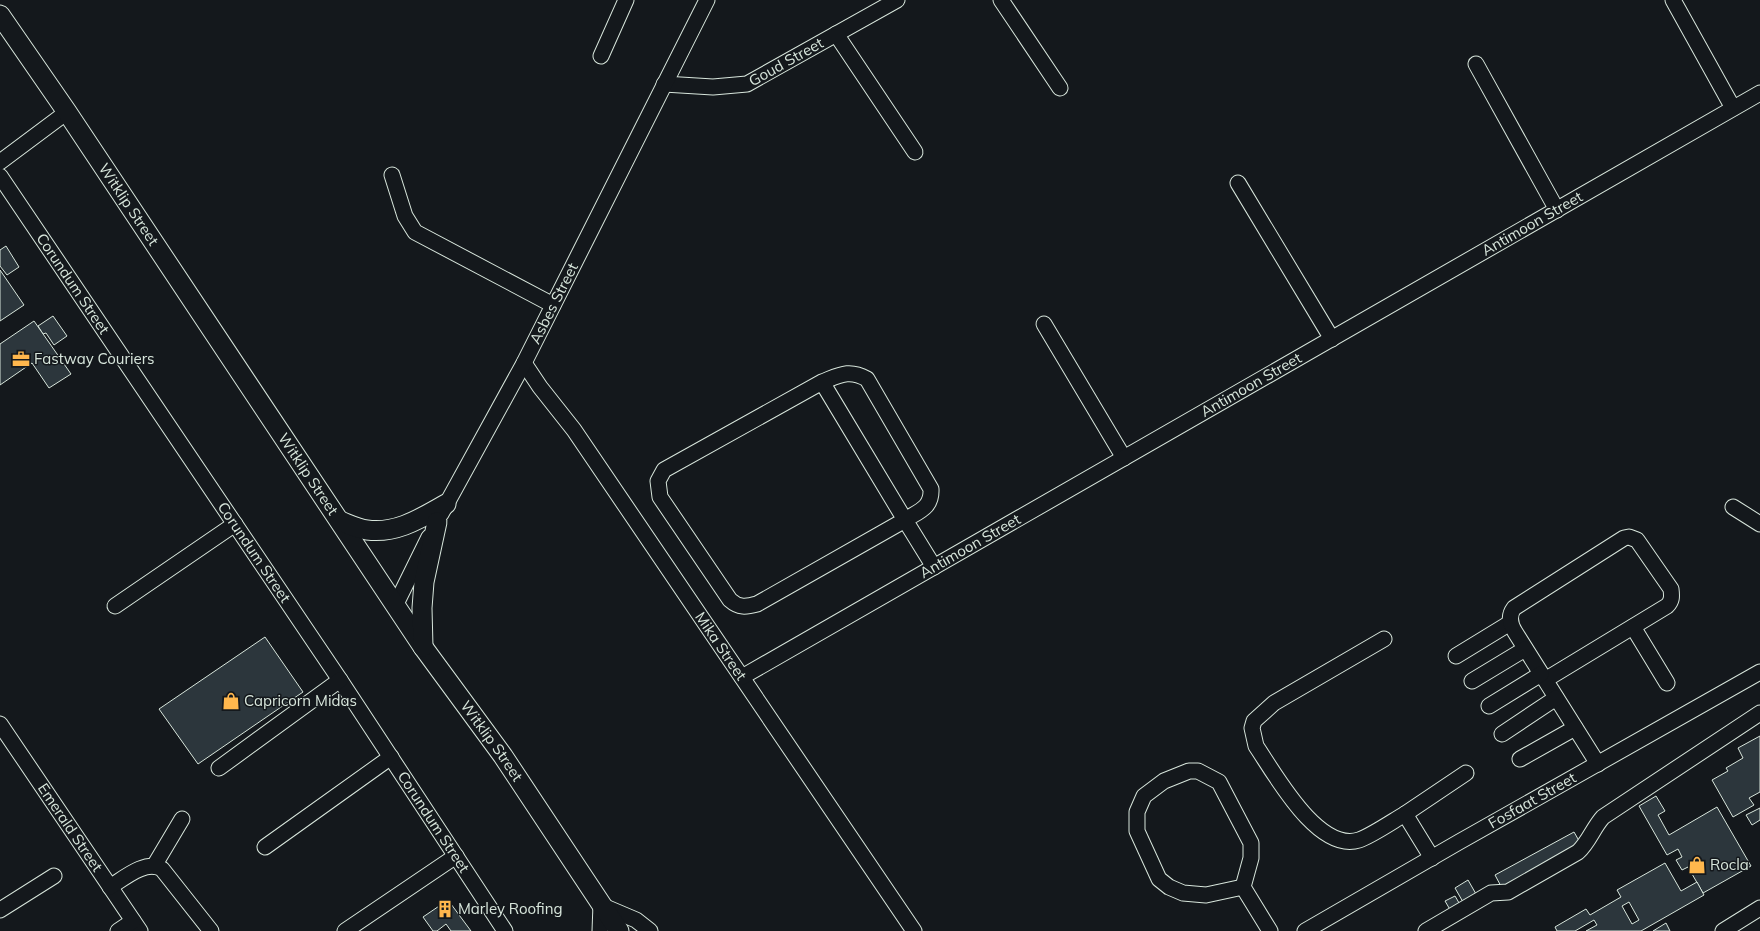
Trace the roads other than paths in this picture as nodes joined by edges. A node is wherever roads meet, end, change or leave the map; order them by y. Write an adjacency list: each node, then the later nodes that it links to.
1 (626, 0): 8 (street)
2 (707, 0): 10 (street, Asbes Street)
3 (897, 0): 7 (street, Goud Street)
4 (1001, 0): 11 (street)
5 (1673, 0): 13 (street)
6 (0, 15): 14 (main road, Witklip Street)
7 (836, 34): 10 (street, Goud Street); 15 (street)
8 (601, 56)
9 (1476, 64): 20 (street)
10 (664, 84): 21 (street, Asbes Street)
11 (1060, 88)
12 (1760, 93): 13 (street, Antimoon Street)
13 (1733, 108): 20 (street, Antimoon Street)
14 (67, 112): 16 (street); 30 (main road, Witklip Street)
15 (915, 152)
16 (0, 162)
17 (392, 175): 21 (street)
18 (0, 176): 32 (street, Corundum Street)
19 (1238, 182): 23 (street)
20 (1557, 210): 23 (street, Antimoon Street)
21 (553, 305): 24 (street, Asbes Street)
22 (1044, 324): 26 (street)
23 (1332, 339): 26 (street, Antimoon Street)
24 (524, 363): 27 (street, Asbes Street); 44 (street, Mika Street)
25 (822, 382): 29 (street); 29 (street); 29 (street)
26 (1124, 458): 34 (street, Antimoon Street)
27 (446, 504): 30 (main road); 31 (street, Asbes Street)
28 (1733, 507): 33 (street)
29 (905, 520): 34 (street)
30 (340, 521): 35 (main road, Witklip Street)
31 (437, 522): 35 (street, Asbes Street); 40 (main road)
32 (235, 524): 36 (street); 46 (street, Corundum Street)
33 (1760, 524)
34 (934, 567): 44 (street, Antimoon Street)
35 (396, 604): 40 (main road, Witklip Street)
36 (115, 606)
37 (1510, 623): 38 (street); 41 (street); 42 (street)
38 (1633, 627): 45 (street); 48 (street)
39 (1384, 639): 60 (street)
40 (423, 647): 69 (main road, Witklip Street)
41 (1525, 649): 45 (street); 47 (street)
42 (1456, 656)
43 (1760, 672): 57 (street, Fosfaat Street)
44 (742, 677): 80 (street, Mika Street)
45 (1543, 677): 49 (street); 50 (street)
46 (340, 680): 55 (street, Corundum Street); 58 (street)
47 (1472, 681)
48 (1667, 683)
49 (1556, 698): 53 (street); 54 (street)
50 (1489, 706)
51 (1760, 713): 83 (street)
52 (0, 724): 67 (street, Emerald Street)
53 (1575, 728): 56 (street); 57 (street)
54 (1502, 734)
55 (391, 757): 62 (street); 63 (street, Corundum Street)
56 (1520, 760)
57 (1598, 764): 64 (street, Fosfaat Street)
58 (219, 768)
59 (1466, 773): 60 (street)
60 (1405, 814): 64 (street)
61 (182, 819): 65 (street)
62 (265, 847)
63 (456, 856): 75 (street); 76 (street, Corundum Street)
64 (1432, 858): 82 (street, Fosfaat Street)
65 (154, 866): 67 (street); 74 (street)
66 (54, 876): 71 (street)
67 (110, 887): 72 (street, Emerald Street)
68 (1243, 887): 68 (street); 81 (street)
69 (602, 905): 77 (street); 78 (main road, Witklip Street); 79 (street)
70 (1760, 908): 84 (street)
71 (0, 910)
72 (137, 926): 73 (street)
73 (118, 931)
74 (211, 931)
75 (345, 931)
76 (505, 931)
77 (600, 931)
78 (620, 931)
79 (650, 931)
80 (914, 931)
81 (1270, 931)
82 (1305, 931)
83 (1426, 931)
84 (1723, 931)

